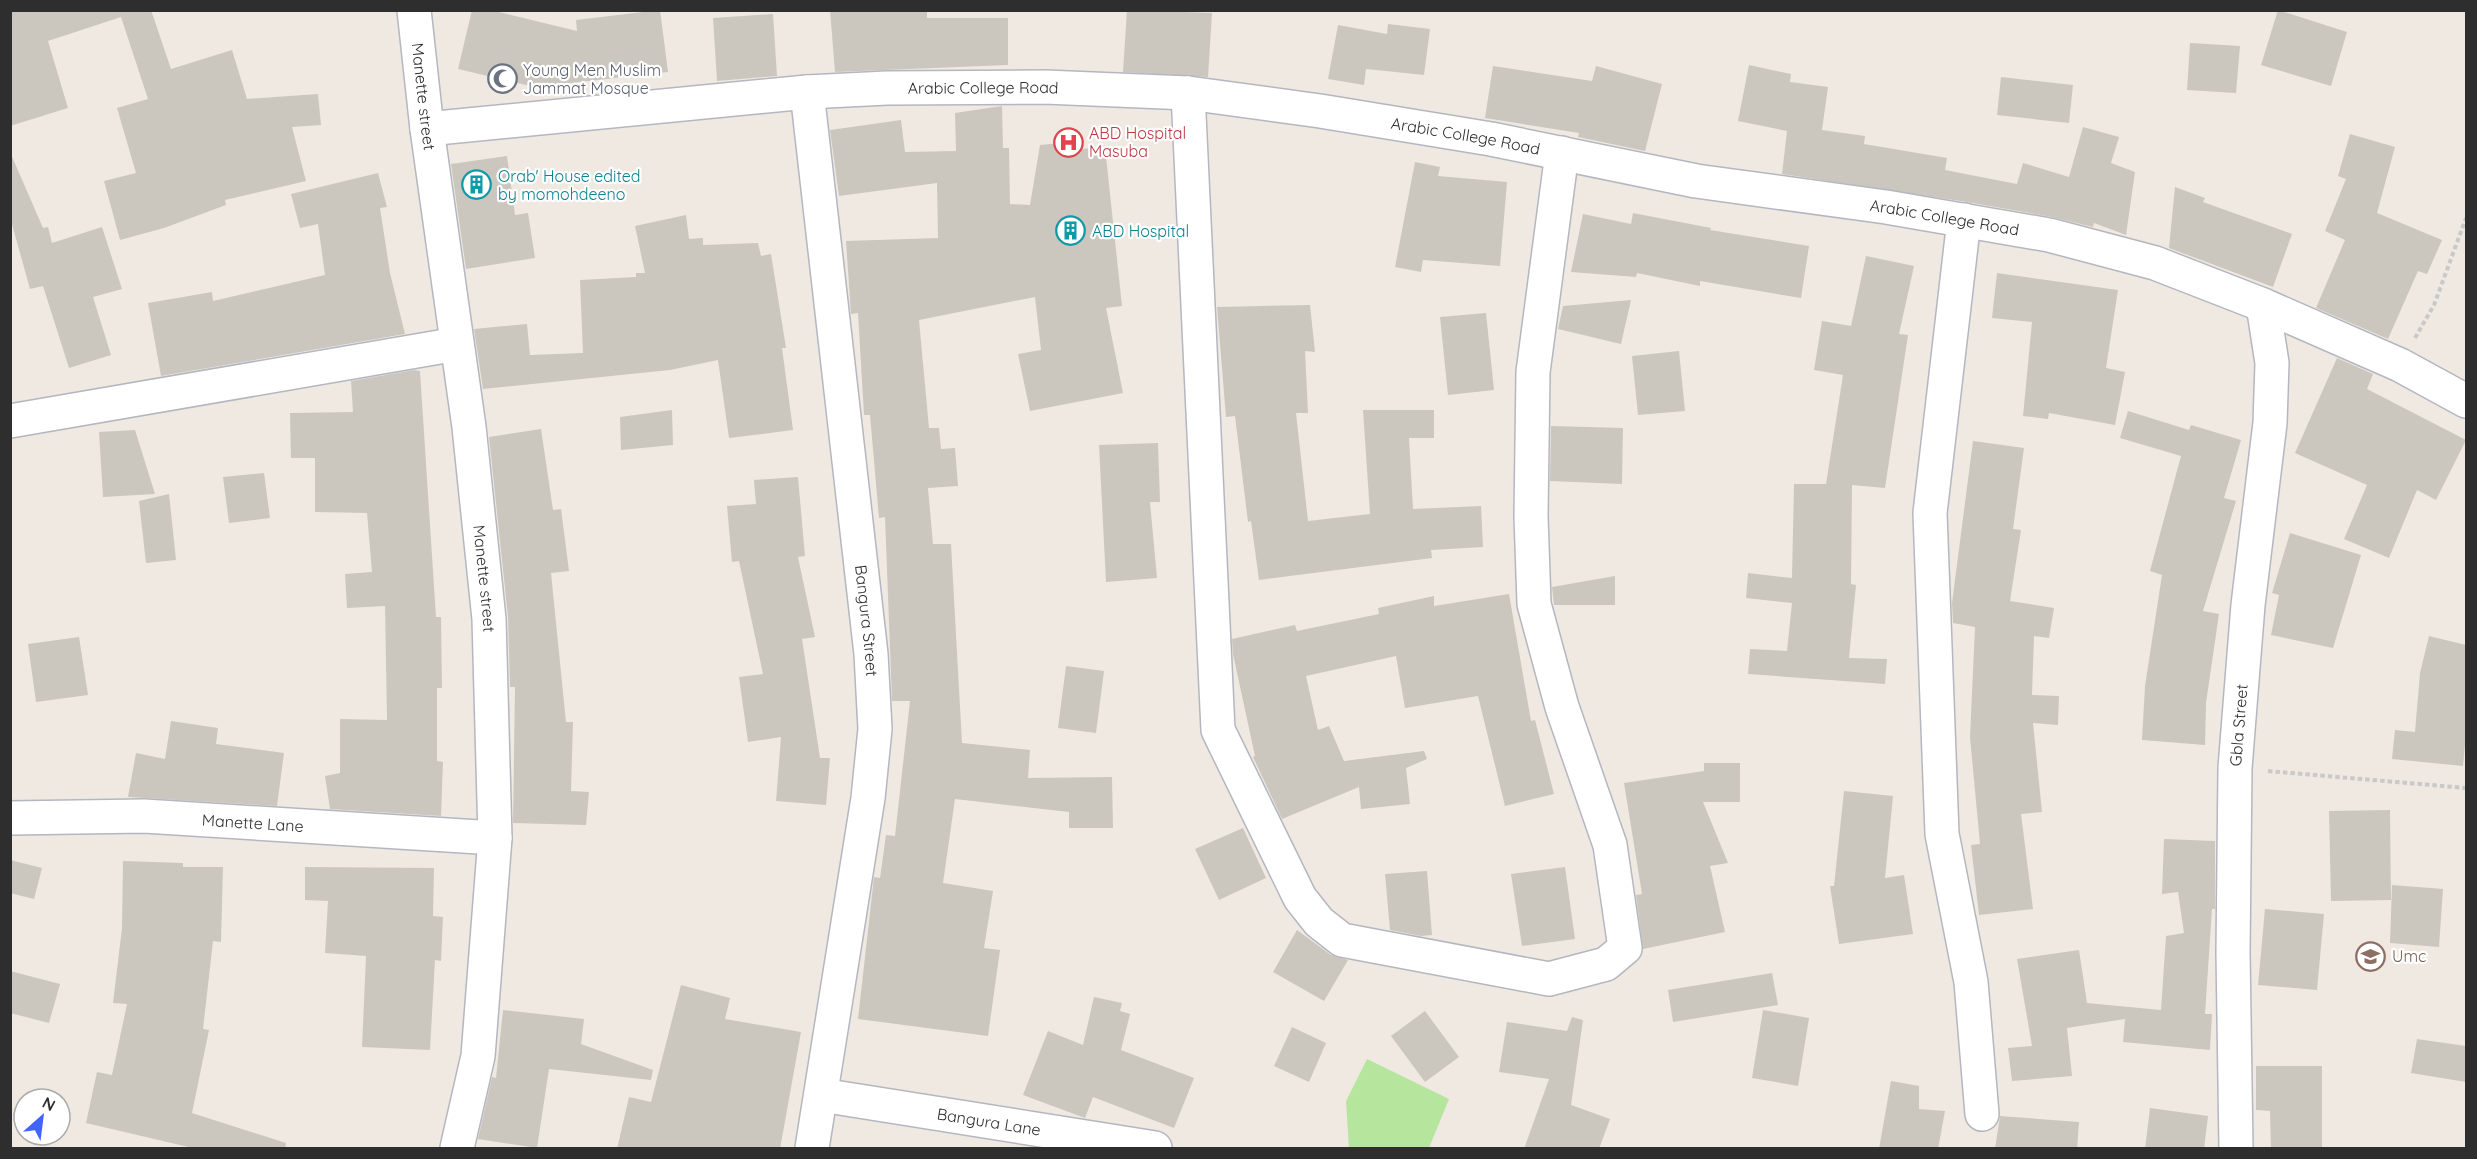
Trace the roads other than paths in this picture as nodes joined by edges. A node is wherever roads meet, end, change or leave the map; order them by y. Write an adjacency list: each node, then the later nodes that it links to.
1 (414, 10): 4 (street, Manette street)
2 (807, 92): 3 (street, Arabic College Road); 4 (street, Arabic College Road); 13 (street, Bangura Street)
3 (1188, 93): 5 (street, Arabic College Road); 5 (street)
4 (427, 129): 8 (street, Manette street)
5 (1562, 153): 6 (street, Arabic College Road)
6 (1964, 220): 7 (street, Arabic College Road); 14 (street)
7 (2263, 305): 9 (street, Arabic College Road); 18 (street, Gbla Street)
8 (457, 344): 10 (street); 12 (street, Manette street)
9 (2466, 401)
10 (10, 421)
11 (10, 818): 12 (street, Manette Lane)
12 (495, 838): 15 (street, Manette street)
13 (821, 1095): 16 (street, Bangura Street); 17 (street, Bangura Lane)
14 (1982, 1114)
15 (457, 1149)
16 (812, 1149)
17 (1155, 1149)
18 (2236, 1149)

